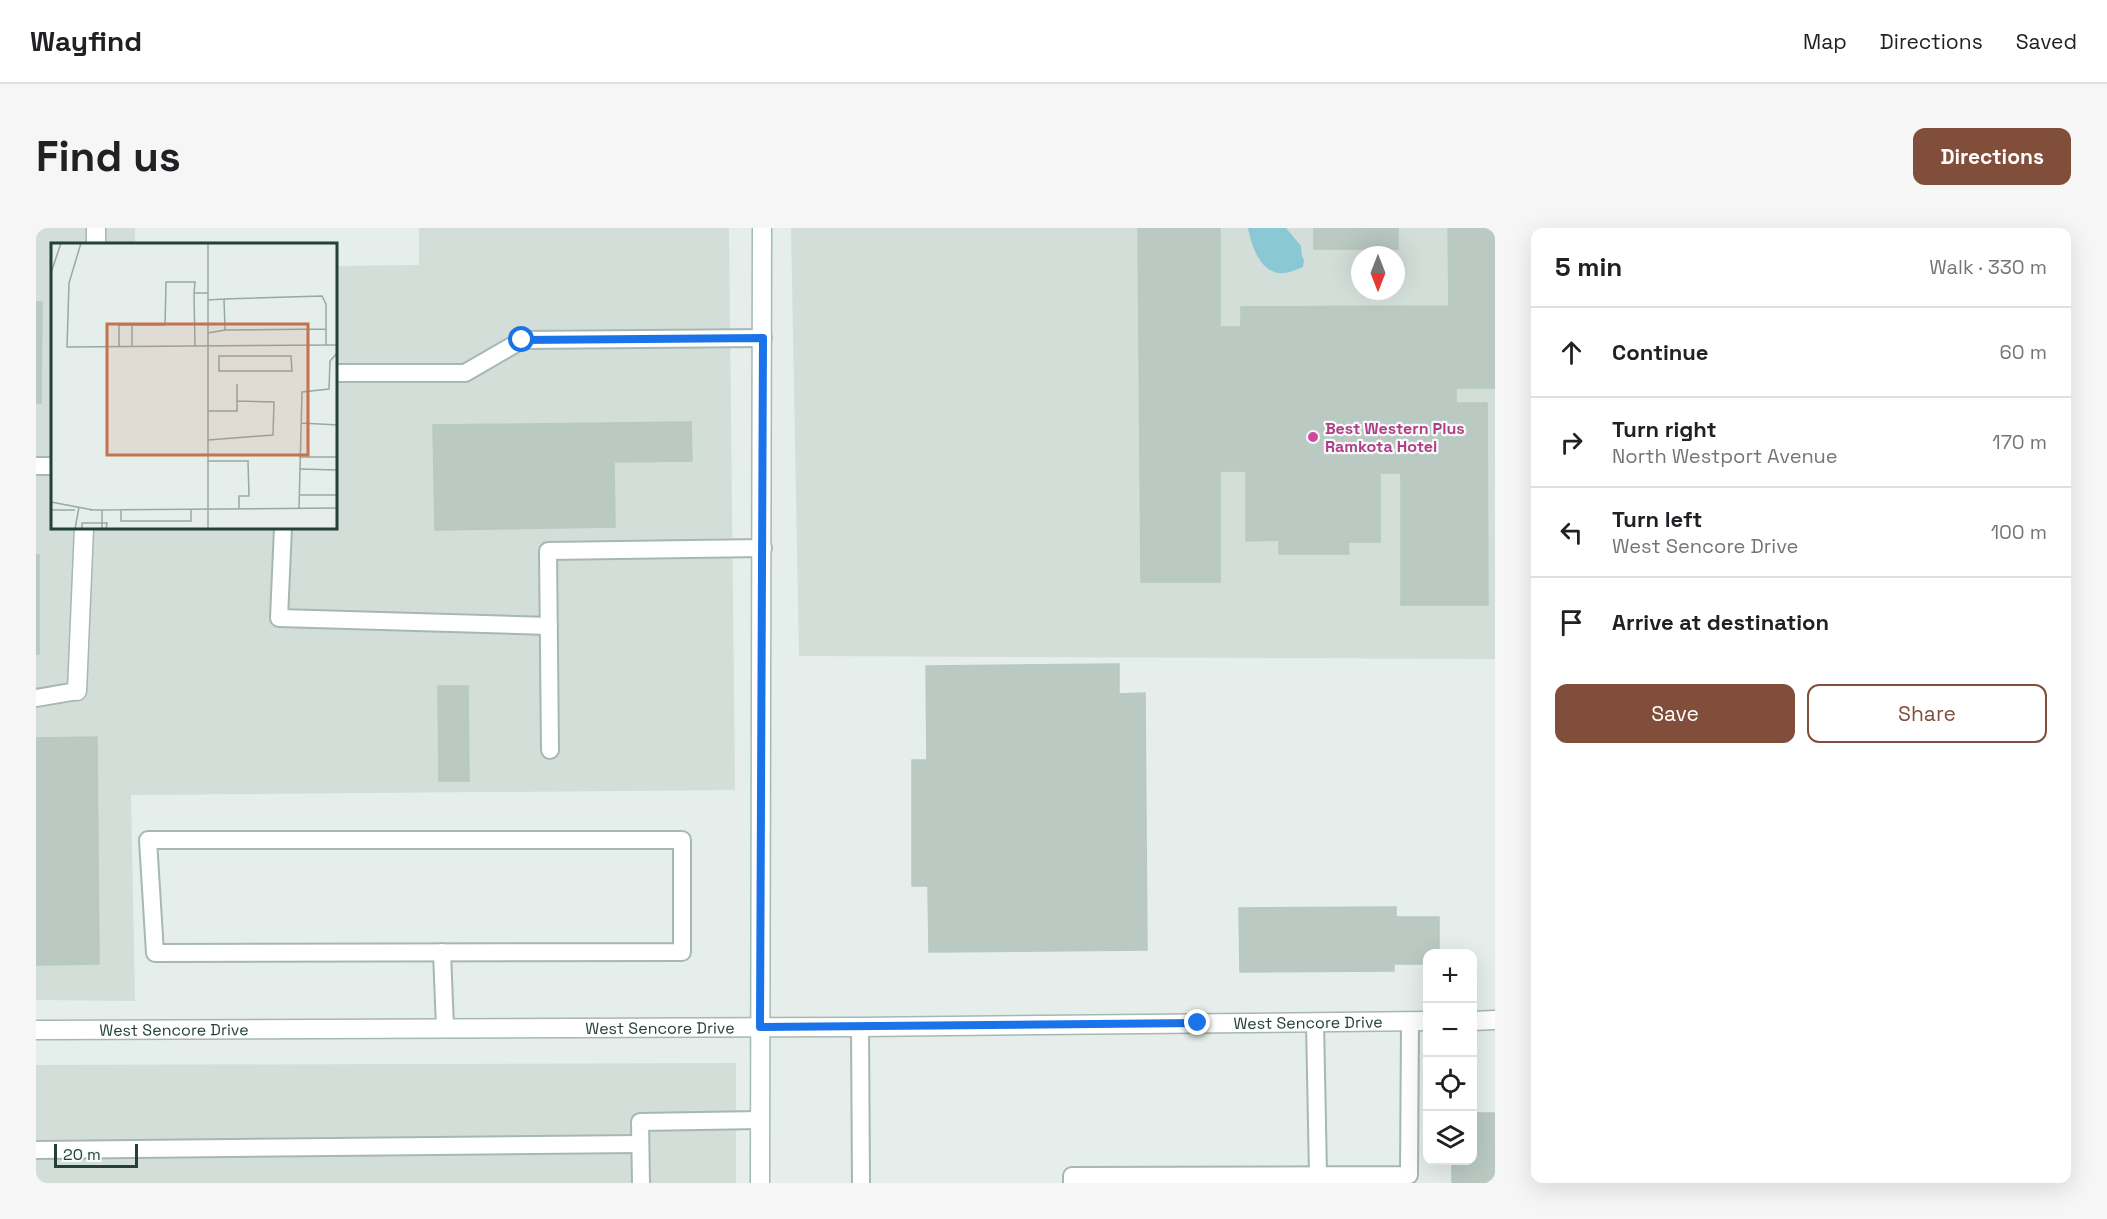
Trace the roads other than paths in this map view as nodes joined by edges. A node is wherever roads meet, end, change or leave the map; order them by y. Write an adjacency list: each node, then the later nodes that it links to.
1 (762, 228): 2 (street)
2 (763, 338): 3 (lane); 6 (street)
3 (338, 373)
4 (84, 530): 8 (street)
5 (283, 530): 7 (lane)
6 (763, 548): 7 (lane); 16 (street)
7 (549, 626): 10 (lane)
8 (77, 691): 9 (lane)
9 (36, 698)
10 (550, 750)
11 (442, 952): 11 (lane); 18 (lane)
12 (1495, 1020): 14 (street)
13 (1419, 1021): 15 (street, West Sencore Drive); 23 (lane)
14 (1477, 1021)
15 (1315, 1022): 17 (street, West Sencore Drive); 23 (lane)
16 (760, 1027): 17 (street, West Sencore Drive); 18 (street, West Sencore Drive); 20 (street)
17 (860, 1027): 26 (lane)
18 (445, 1028): 19 (street, West Sencore Drive)
19 (36, 1030)
20 (760, 1120): 21 (lane); 25 (street)
21 (640, 1144): 22 (lane); 24 (lane)
22 (36, 1150)
23 (1318, 1175): 27 (lane)
24 (641, 1183)
25 (760, 1183)
26 (861, 1183)
27 (1072, 1183)

